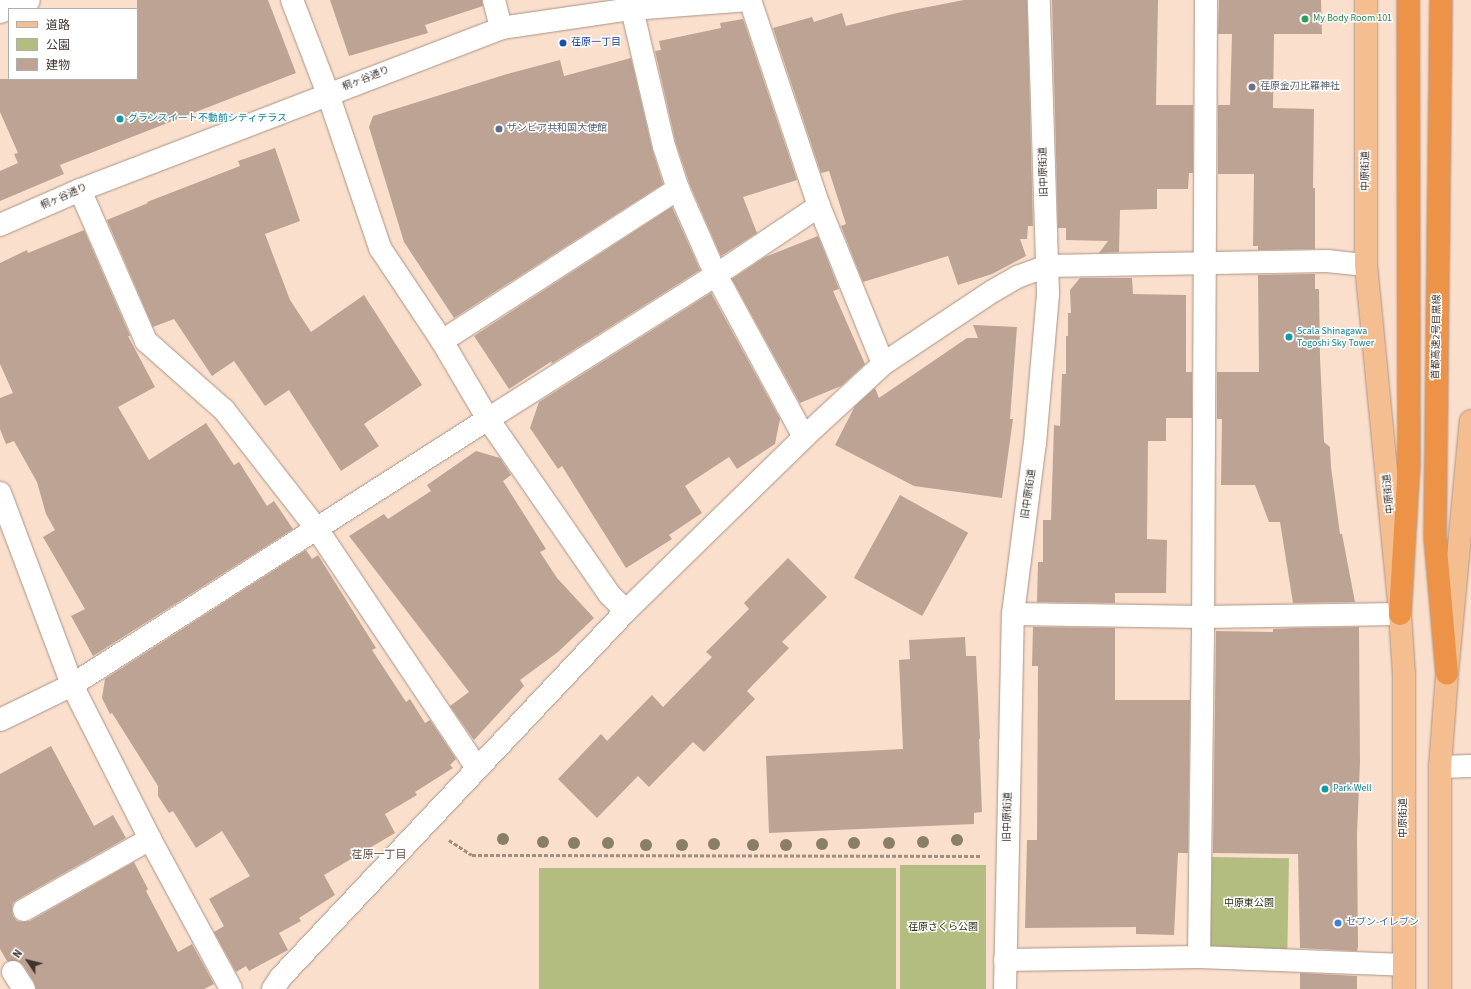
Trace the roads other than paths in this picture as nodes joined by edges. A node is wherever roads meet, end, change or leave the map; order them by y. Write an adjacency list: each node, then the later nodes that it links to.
1 (29, 0): 10 (street)
2 (292, 0): 13 (street)
3 (494, 0): 12 (street)
4 (749, 0): 11 (street, 桐ヶ谷通り); 16 (street)
5 (1039, 0): 20 (street, 旧中原街道)
6 (1206, 0): 18 (street)
7 (1366, 0): 19 (main road, 中原街道)
8 (1408, 0): 31 (highway)
9 (1441, 0): 33 (highway, 首都高速2号目黒線)
10 (10, 8)
11 (632, 9): 12 (street, 桐ヶ谷通り); 14 (street)
12 (501, 28): 13 (street, 桐ヶ谷通り)
13 (328, 94): 15 (street, 桐ヶ谷通り); 22 (street)
14 (678, 189): 21 (street); 22 (street)
15 (80, 190): 17 (street, 桐ヶ谷通り); 28 (street)
16 (819, 206): 21 (street); 23 (street)
17 (0, 224)
18 (1206, 264): 19 (street); 20 (street); 32 (street)
19 (1366, 265): 31 (main road, 中原街道)
20 (1047, 266): 23 (street); 30 (street, 旧中原街道)
21 (716, 275): 24 (street); 26 (street)
22 (442, 340): 24 (street)
23 (883, 364): 26 (street)
24 (488, 419): 28 (street); 29 (street)
25 (1471, 421): 33 (main road)
26 (804, 437): 29 (street)
27 (0, 493): 34 (street)
28 (317, 529): 34 (street); 38 (street)
29 (626, 611): 38 (street)
30 (1012, 614): 32 (street); 42 (street, 旧中原街道)
31 (1400, 614): 32 (street); 43 (main road, 中原街道)
32 (1203, 617): 41 (street)
33 (1447, 673): 37 (main road)
34 (72, 685): 35 (street); 39 (street)
35 (0, 720)
36 (1471, 766): 37 (street)
37 (1440, 767): 48 (main road)
38 (477, 768): 45 (street)
39 (150, 839): 40 (street); 44 (street)
40 (24, 910)
41 (1199, 957): 42 (street); 43 (street)
42 (1005, 960): 46 (street, 旧中原街道)
43 (1404, 965): 47 (main road, 中原街道)
44 (231, 989)
45 (273, 989)
46 (1005, 989)
47 (1404, 989)
48 (1440, 989)

